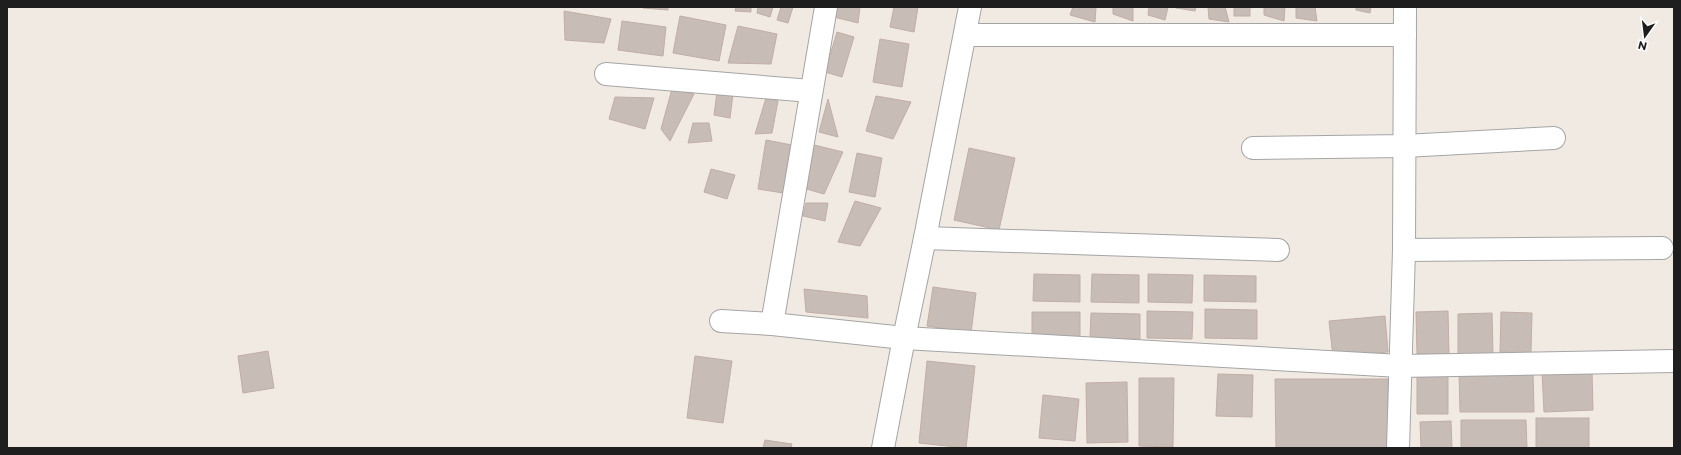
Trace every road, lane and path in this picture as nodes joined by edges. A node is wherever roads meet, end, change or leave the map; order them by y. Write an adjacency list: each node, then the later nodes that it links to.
1 (826, 7): 7 (street)
2 (970, 7): 4 (street)
3 (1406, 7): 5 (street)
4 (966, 35): 5 (street); 11 (street)
5 (1405, 35): 9 (street)
6 (606, 74): 7 (street)
7 (811, 91): 16 (street)
8 (1554, 138): 9 (street)
9 (1404, 146): 10 (street); 14 (street)
10 (1253, 148)
11 (925, 238): 13 (street); 17 (street)
12 (1662, 248): 14 (street)
13 (1278, 250)
14 (1404, 250): 19 (street)
15 (721, 321): 16 (street)
16 (772, 324): 17 (street)
17 (904, 338): 19 (street); 20 (street)
18 (1674, 361): 19 (street)
19 (1400, 366): 21 (street)
20 (883, 448)
21 (1398, 448)

